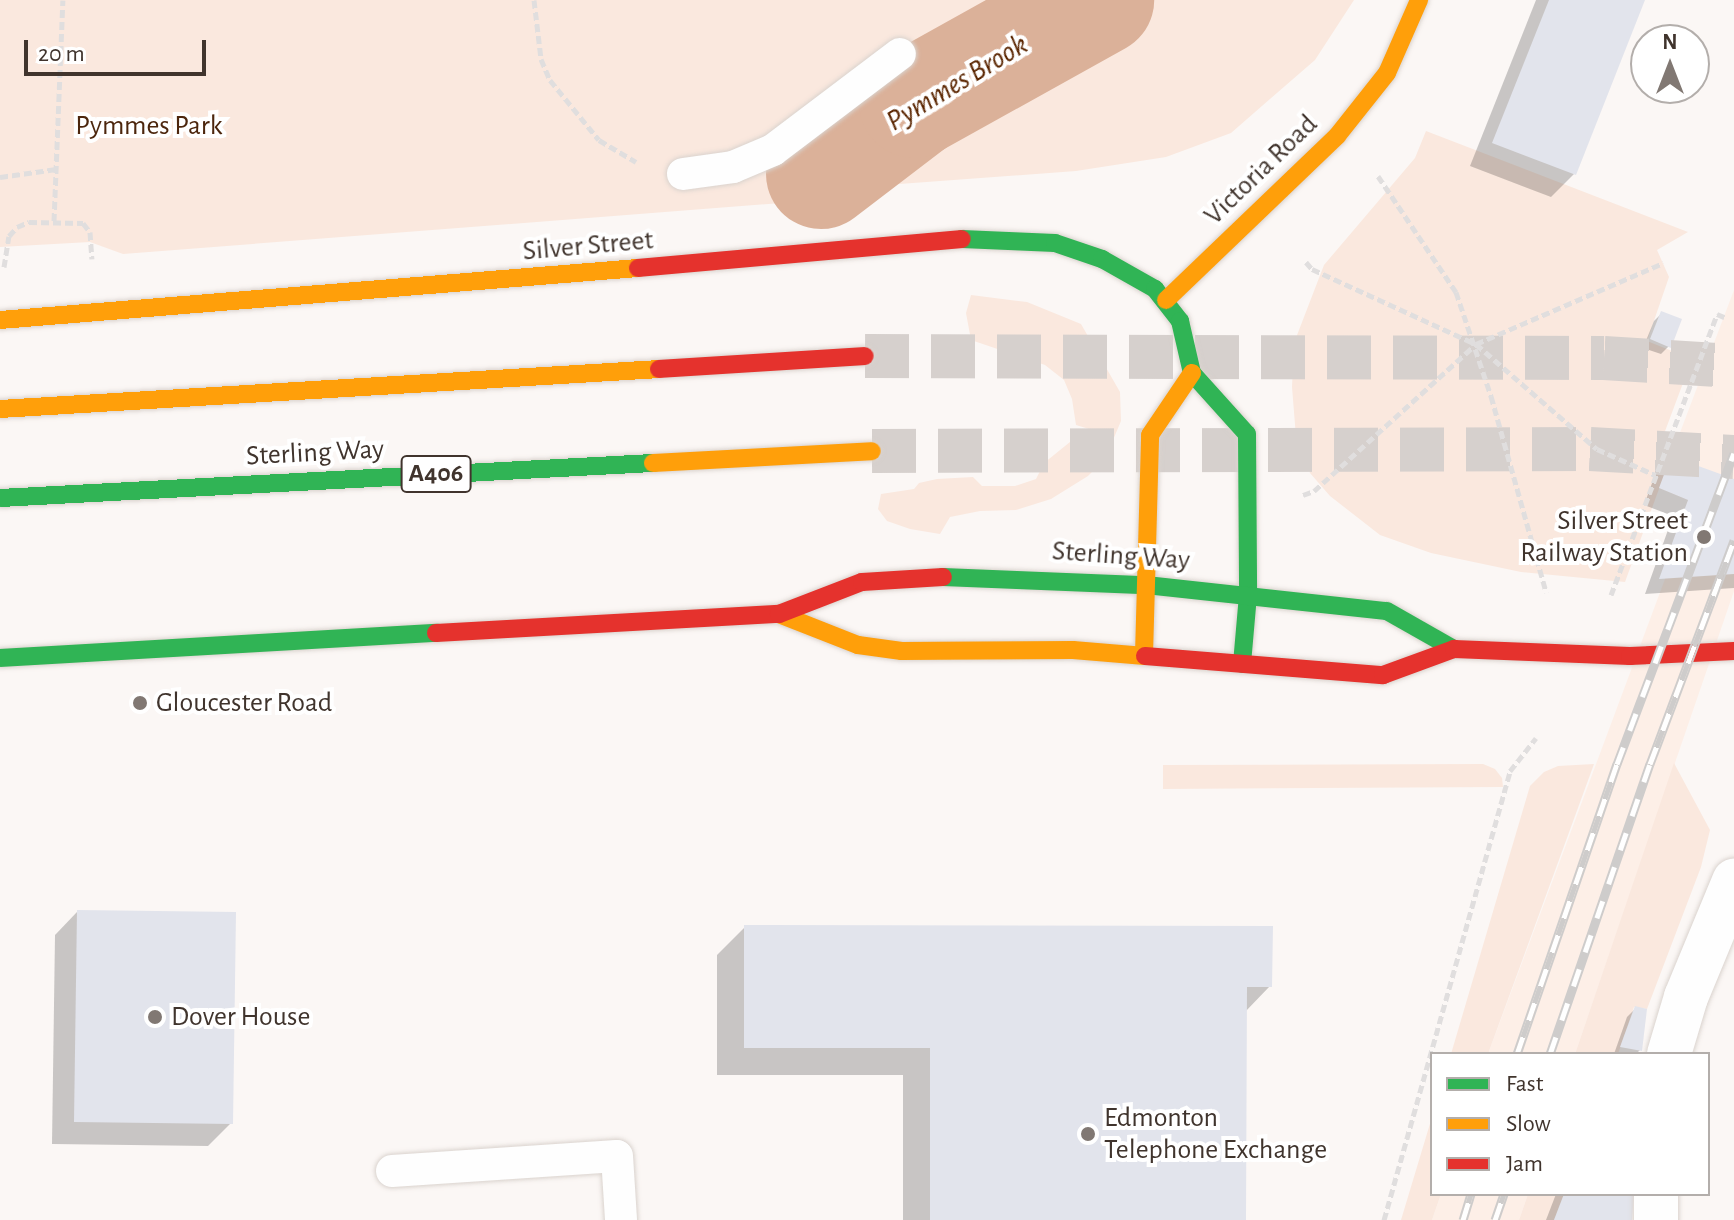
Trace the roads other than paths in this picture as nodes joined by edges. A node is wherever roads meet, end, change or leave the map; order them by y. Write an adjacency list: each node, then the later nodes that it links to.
1 (1419, 0): 4 (main road, Victoria Road)
2 (900, 54): 3 (lane)
3 (683, 174)
4 (1166, 300): 5 (main road, Silver Street); 7 (main road)
5 (0, 320)
6 (865, 356): 8 (main road)
7 (1192, 373): 11 (main road); 12 (main road)
8 (0, 409)
9 (872, 451): 10 (main road, Sterling Way / A406)
10 (0, 498)
11 (1146, 585): 12 (main road, Sterling Way); 13 (main road, Sterling Way); 16 (main road)
12 (1248, 595): 14 (main road, Sterling Way); 18 (main road)
13 (779, 614): 16 (main road, Sterling Way); 17 (main road, Sterling Way)
14 (1454, 649): 15 (main road, Sterling Way); 18 (main road, Sterling Way)
15 (1734, 651)
16 (1144, 655): 18 (main road, Sterling Way)
17 (0, 658)
18 (1242, 664)
19 (1734, 881): 20 (street)
20 (1670, 1052)
21 (392, 1171): 23 (lane)
22 (1656, 1196): 24 (street)
23 (621, 1220)
24 (1656, 1220)

